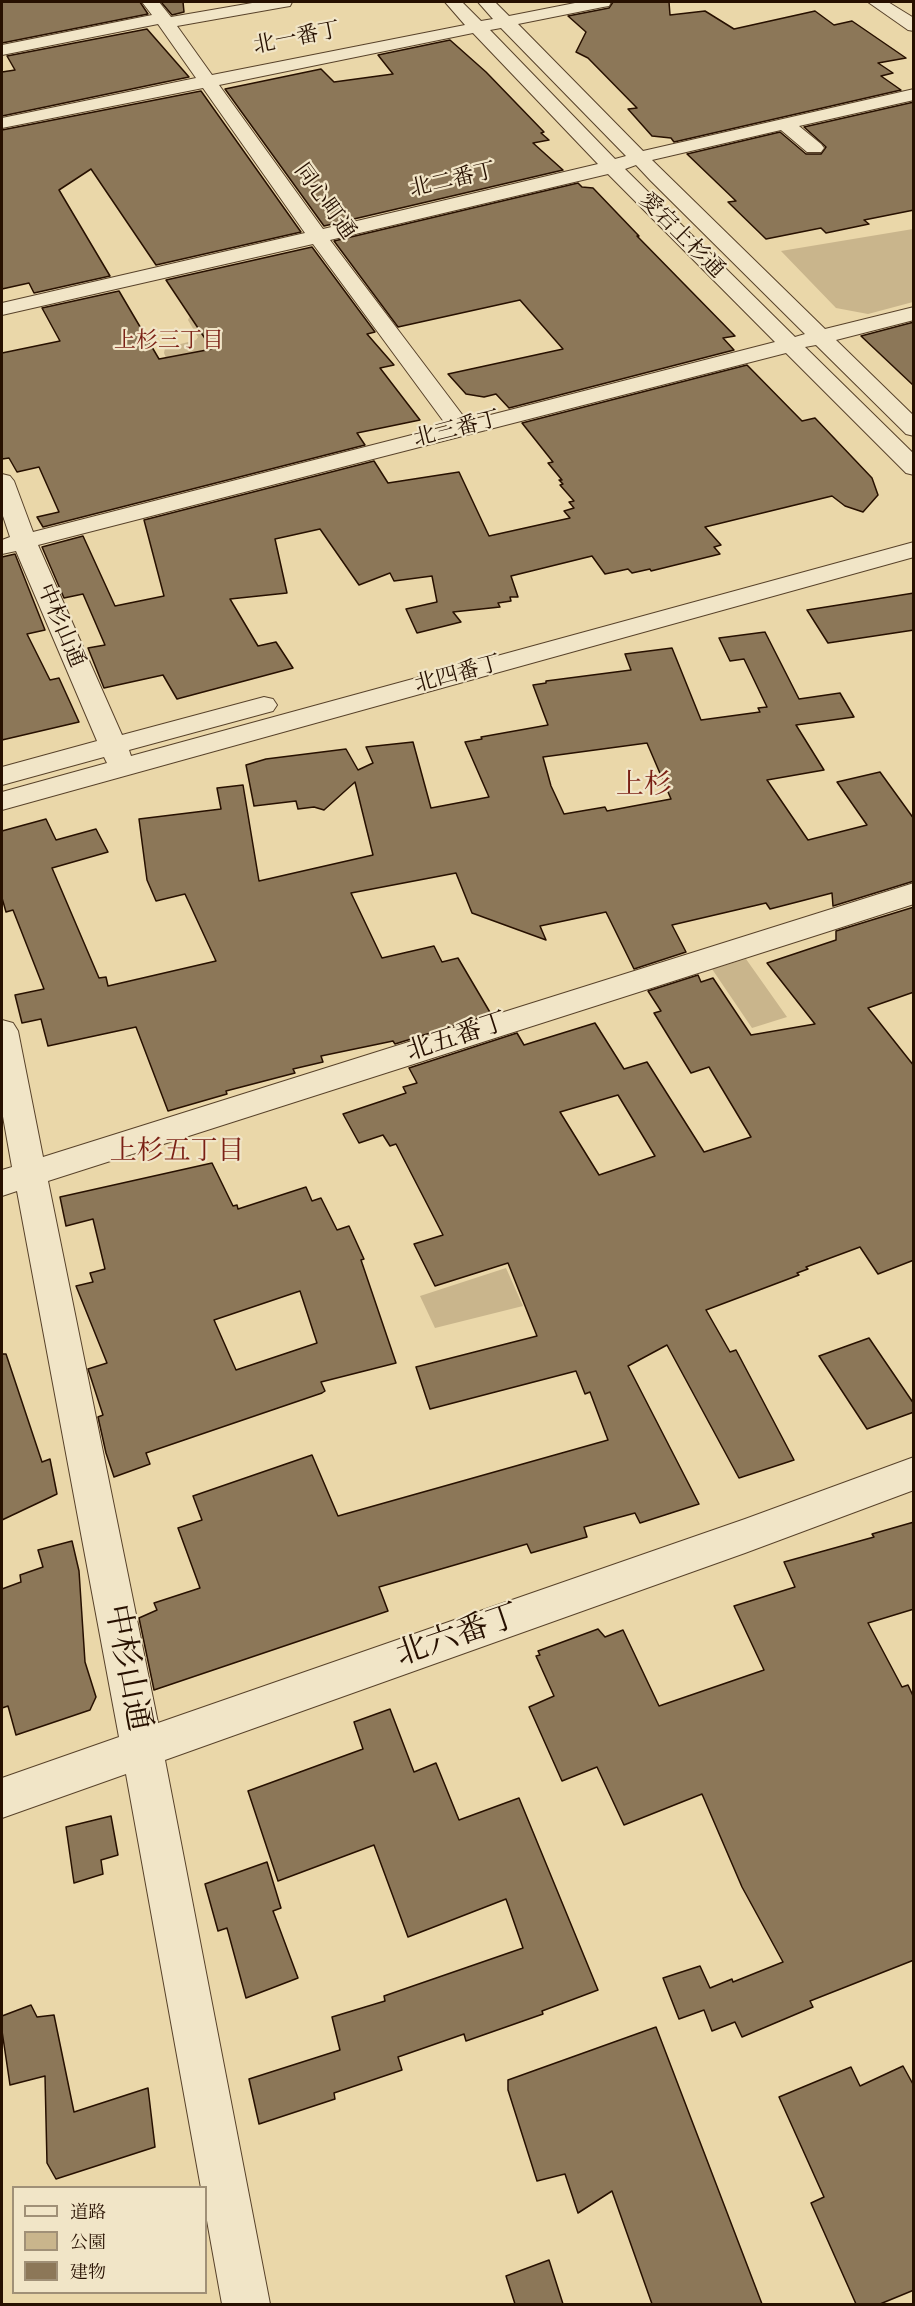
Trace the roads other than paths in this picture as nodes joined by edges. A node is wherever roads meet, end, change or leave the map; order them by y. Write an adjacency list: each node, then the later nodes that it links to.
1 (284, 2): 6 (street)
2 (453, 2): 9 (street, 愛宕上杉通)
3 (486, 2): 7 (street, 愛宕上杉通)
4 (603, 2): 7 (street, 北一番丁)
5 (877, 2): 8 (street)
6 (160, 14): 10 (street); 11 (street, 同心町通)
7 (505, 22): 9 (street, 北一番丁); 16 (street, 愛宕上杉通)
8 (911, 22)
9 (478, 27): 11 (street, 北一番丁); 17 (street, 愛宕上杉通)
10 (2, 50)
11 (206, 81): 13 (street, 北一番丁); 18 (street, 同心町通)
12 (914, 94): 14 (street, 北二番丁)
13 (2, 123)
14 (784, 123): 15 (street); 16 (street, 北二番丁)
15 (814, 148)
16 (639, 158): 17 (street, 北二番丁); 21 (street, 愛宕上杉通)
17 (611, 166): 18 (street, 北二番丁); 22 (street, 愛宕上杉通)
18 (318, 237): 19 (street, 北二番丁); 24 (street, 同心町通)
19 (2, 309)
20 (914, 313): 21 (street, 北三番丁)
21 (820, 337): 22 (street, 北三番丁); 23 (street, 愛宕上杉通)
22 (790, 344): 24 (street, 北三番丁); 26 (street, 愛宕上杉通)
23 (905, 410): 25 (street, 愛宕上杉通)
24 (461, 429): 29 (street, 北三番丁)
25 (914, 429)
26 (914, 468)
27 (2, 481): 29 (street, 中杉山通)
28 (914, 527): 31 (street, 北四番丁)
29 (13, 544): 31 (street, 中杉山通)
30 (914, 549): 31 (street, 北四番丁)
31 (117, 757): 32 (street, 北四番丁); 33 (street, 北四番丁)
32 (2, 776)
33 (2, 801)
34 (914, 893): 36 (street, 北五番丁)
35 (2, 1031): 36 (street, 中杉山通)
36 (15, 1178): 38 (street, 中杉山通)
37 (914, 1473): 38 (street, 北六番丁)
38 (142, 1748): 39 (street, 北六番丁); 40 (street, 中杉山通)
39 (2, 1798)
40 (246, 2304)

